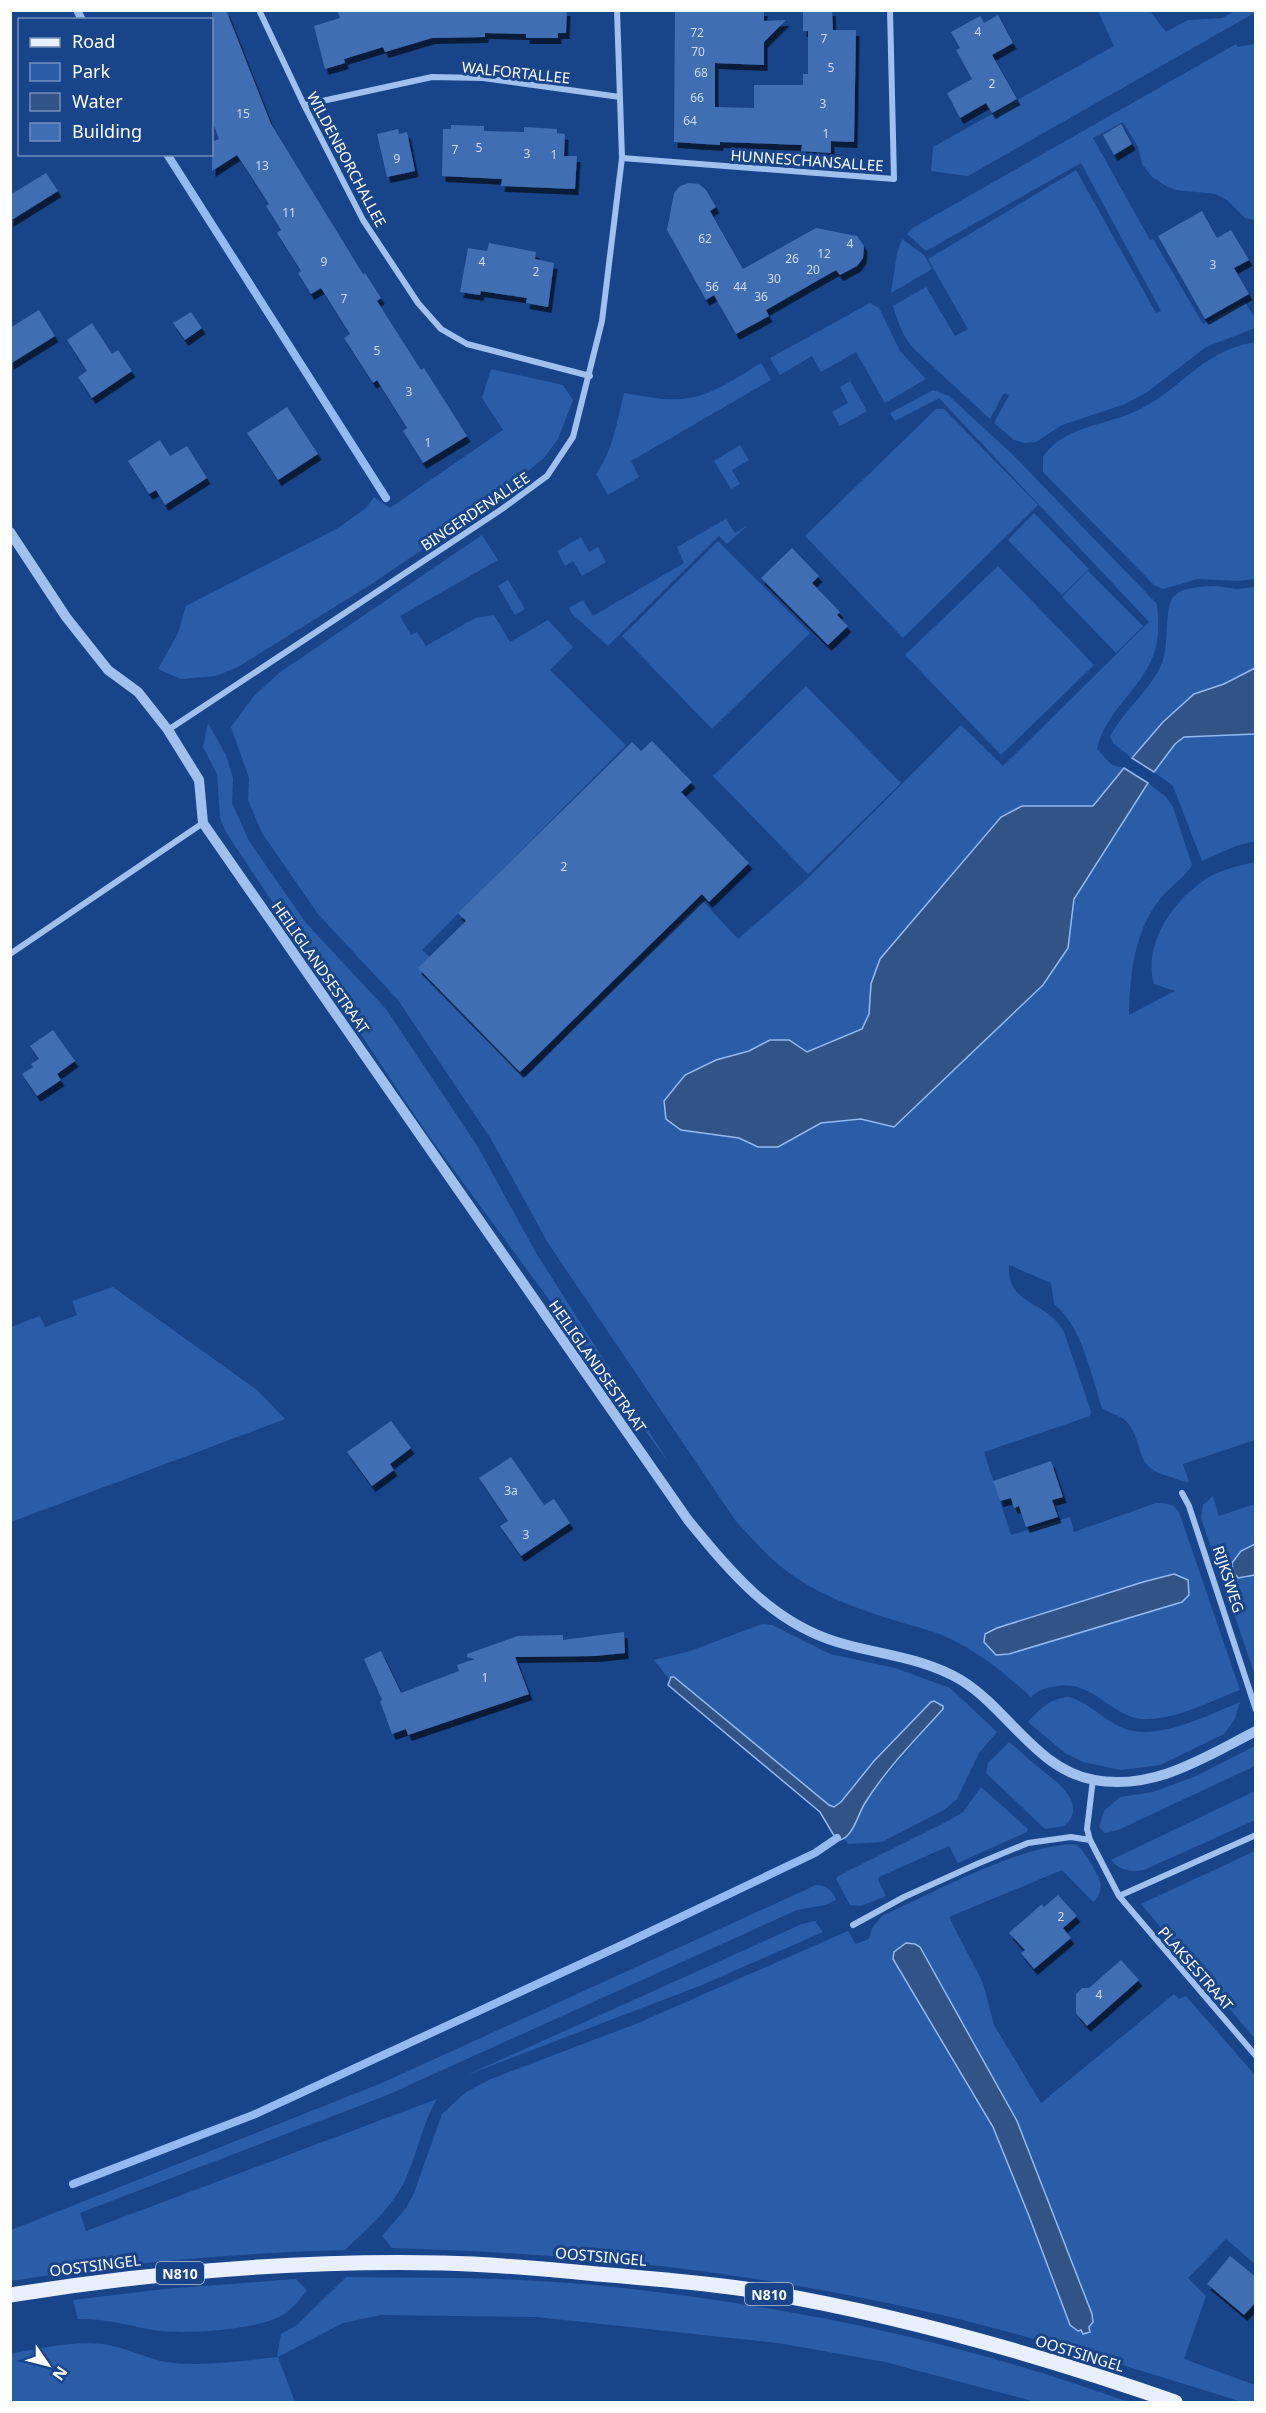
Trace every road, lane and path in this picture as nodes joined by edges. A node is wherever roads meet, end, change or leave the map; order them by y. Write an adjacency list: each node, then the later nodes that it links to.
1 (259, 10): 5 (street, WILDENBORCHALLEE)
2 (617, 10): 4 (street, BINGERDENALLEE)
3 (890, 10): 6 (street, HUNNESCHANSALLEE)
4 (620, 97): 5 (street, WALFORTALLEE); 6 (street, BINGERDENALLEE)
5 (304, 105): 7 (street, WILDENBORCHALLEE)
6 (622, 158): 7 (street, BINGERDENALLEE)
7 (590, 376): 9 (street, BINGERDENALLEE)
8 (10, 532): 9 (street, HEILIGLANDSESTRAAT)
9 (168, 730): 10 (street, HEILIGLANDSESTRAAT)
10 (203, 823): 11 (street); 15 (street, HEILIGLANDSESTRAAT)
11 (10, 954)
12 (1182, 1493): 13 (street, RIJKSWEG)
13 (1256, 1710)
14 (1256, 1731): 15 (street)
15 (1093, 1779): 17 (street, PLAKSESTRAAT)
16 (1256, 1835): 18 (street)
17 (1090, 1840): 18 (street, PLAKSESTRAAT); 19 (street)
18 (1119, 1896): 20 (street, PLAKSESTRAAT)
19 (853, 1925)
20 (1256, 2056)
21 (10, 2295): 22 (main road, OOSTSINGEL / N810)
22 (1175, 2403)

